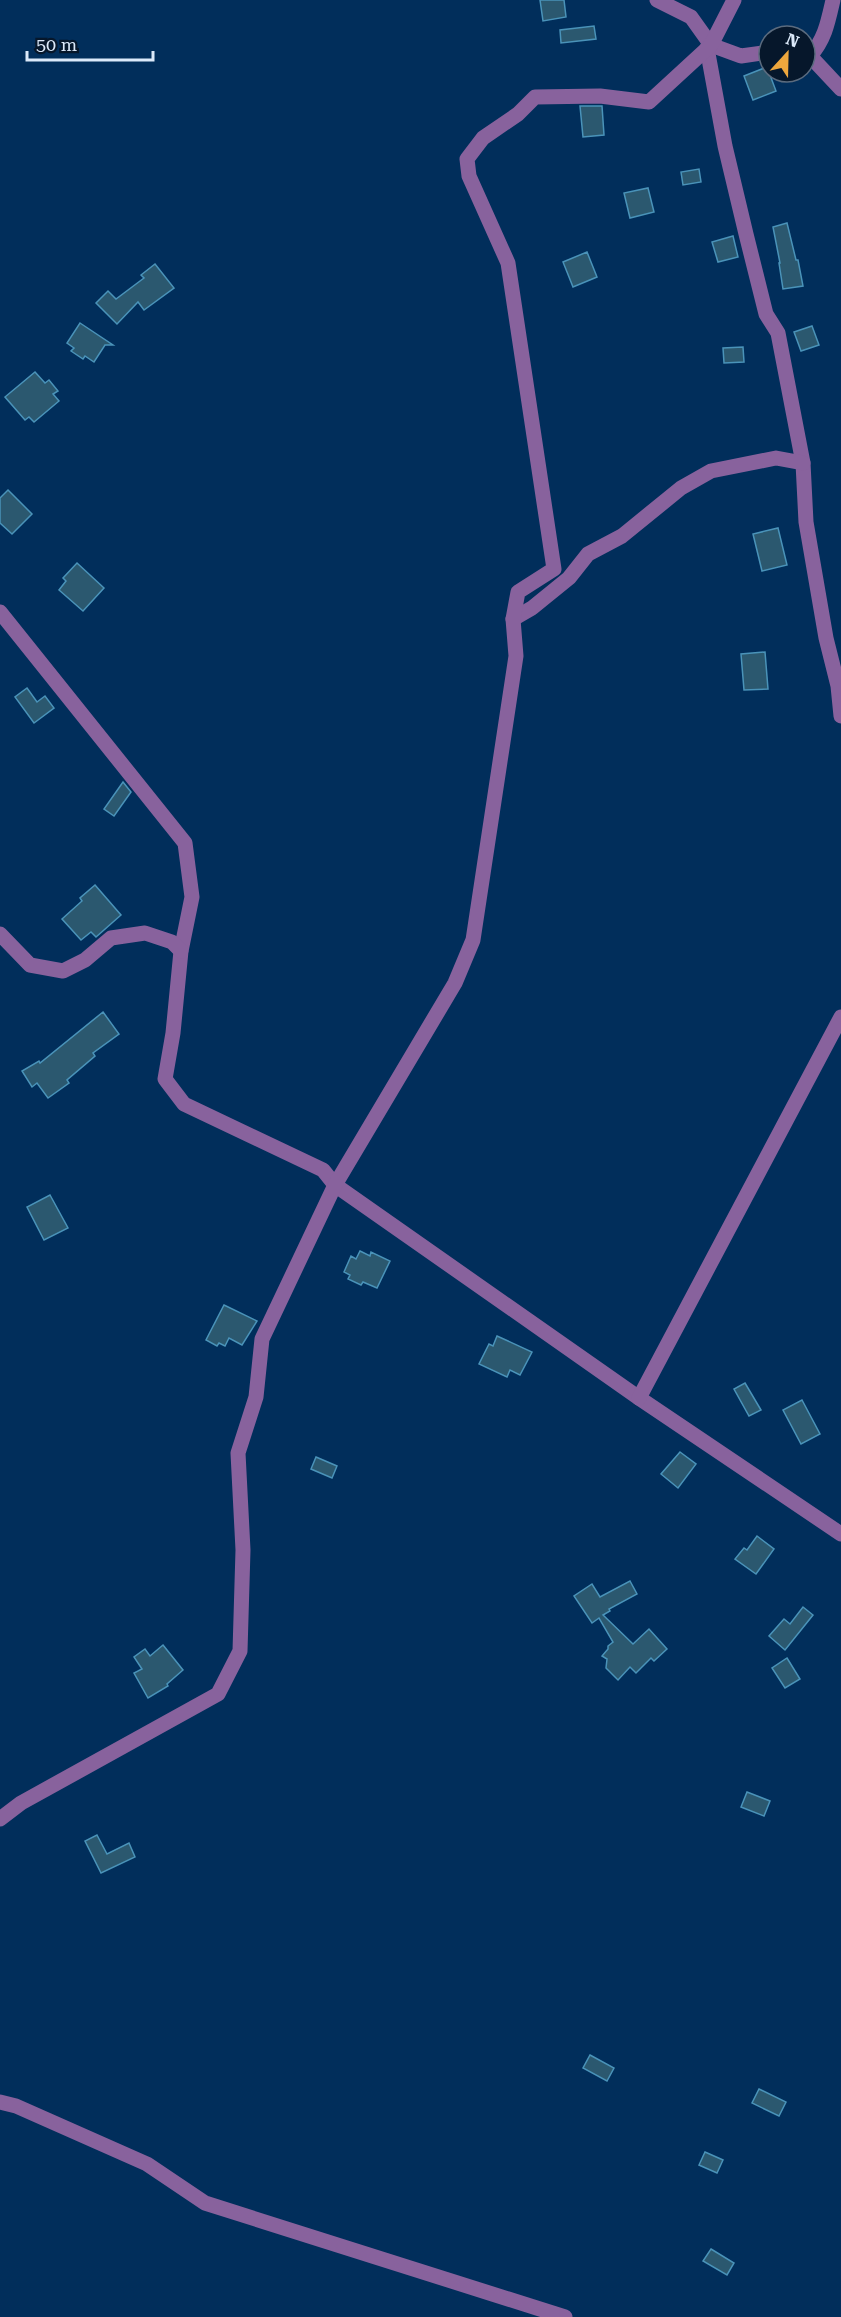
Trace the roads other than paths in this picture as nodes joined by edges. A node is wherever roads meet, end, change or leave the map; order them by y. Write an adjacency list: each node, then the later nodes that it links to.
1 (657, 0): 4 (street)
2 (734, 0): 4 (street)
3 (832, 0): 5 (street)
4 (709, 46): 6 (street); 9 (street); 11 (street)
5 (817, 47)
6 (757, 54)
7 (817, 65): 8 (street)
8 (841, 89)
9 (803, 463): 11 (street); 12 (street)
10 (0, 612): 14 (street)
11 (513, 619): 16 (street)
12 (841, 716)
13 (0, 934): 14 (street)
14 (181, 951): 16 (street)
15 (841, 1017): 17 (street)
16 (335, 1185): 17 (street); 19 (street)
17 (639, 1398): 18 (street)
18 (841, 1534)
19 (0, 1819)
20 (0, 2102): 21 (street)
21 (565, 2317)

